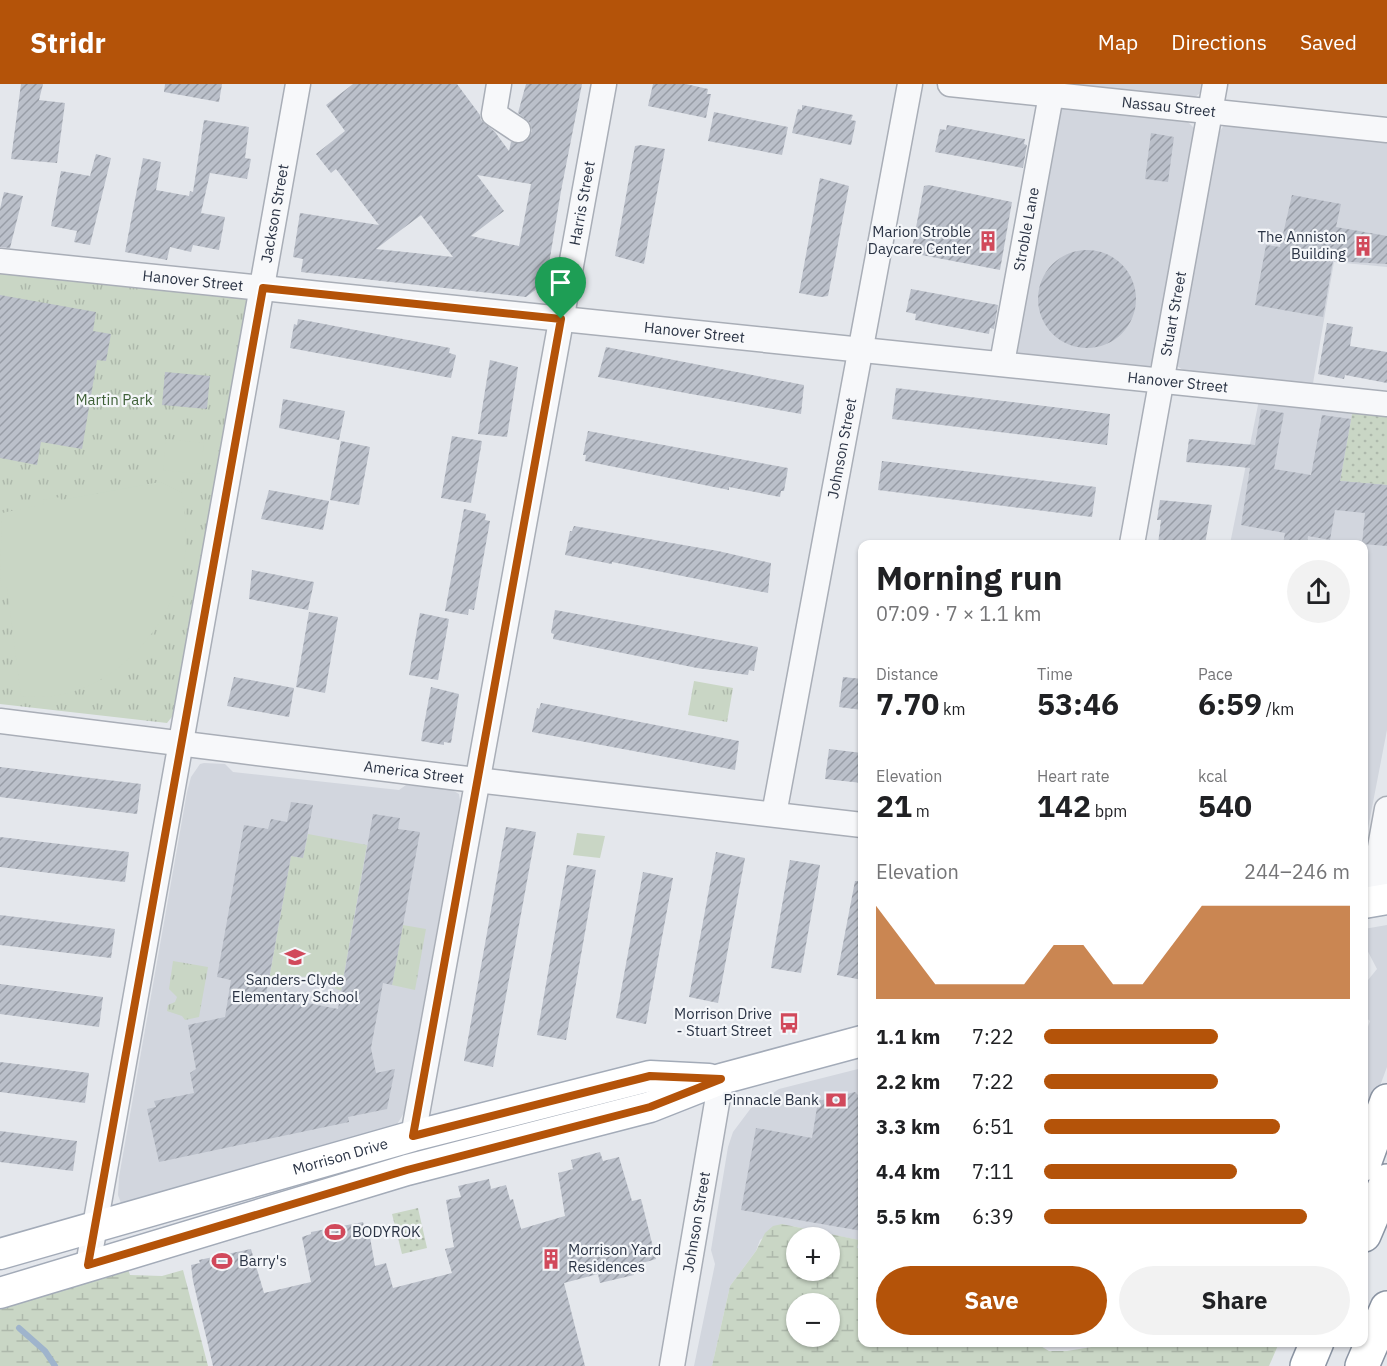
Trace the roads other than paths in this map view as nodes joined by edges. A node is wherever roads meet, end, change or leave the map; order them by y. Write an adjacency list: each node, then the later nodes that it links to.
1 (298, 84): 12 (street, Jackson Street)
2 (499, 84): 9 (street)
3 (604, 84): 13 (street, Harris Street)
4 (910, 84): 14 (street, Johnson Street)
5 (950, 84): 7 (street, Nassau Street)
6 (1215, 84): 8 (street, Stuart Street)
7 (1051, 95): 8 (street, Nassau Street); 15 (street, Stroble Lane)
8 (1211, 112): 10 (street, Nassau Street); 16 (street, Stuart Street)
9 (518, 130)
10 (1387, 130)
11 (0, 261): 12 (street, Hanover Street)
12 (263, 288): 13 (street, Hanover Street); 20 (street, Jackson Street)
13 (561, 319): 14 (street, Hanover Street); 21 (street, Harris Street)
14 (859, 348): 15 (street, Hanover Street); 23 (street, Johnson Street)
15 (1002, 363): 16 (street, Hanover Street)
16 (1163, 380): 17 (street, Hanover Street); 18 (street, Stuart Street)
17 (1387, 404)
18 (1133, 540)
19 (0, 721): 20 (street, America Street)
20 (181, 745): 21 (street, America Street); 33 (street, Jackson Street)
21 (477, 780): 23 (street, America Street); 29 (street, Harris Street)
22 (1387, 809): 25 (street)
23 (774, 814): 24 (street, America Street)
24 (858, 824)
25 (1376, 901)
26 (858, 1042): 27 (main road, Morrison Drive)
27 (721, 1079): 29 (main road, Morrison Drive); 35 (main road, Morrison Drive); 40 (street, Johnson Street)
28 (1387, 1101): 30 (highway)
29 (413, 1136): 33 (main road, Morrison Drive)
30 (1368, 1153)
31 (1387, 1181): 32 (highway)
32 (1368, 1226)
33 (94, 1228): 34 (main road, Morrison Drive); 35 (street, Jackson Street)
34 (0, 1254)
35 (88, 1265): 36 (main road, Morrison Drive)
36 (0, 1293)
37 (1387, 1308): 43 (highway)
38 (1300, 1347): 41 (highway)
39 (1315, 1347): 42 (highway)
40 (672, 1366)
41 (1294, 1366)
42 (1307, 1366)
43 (1362, 1366)

